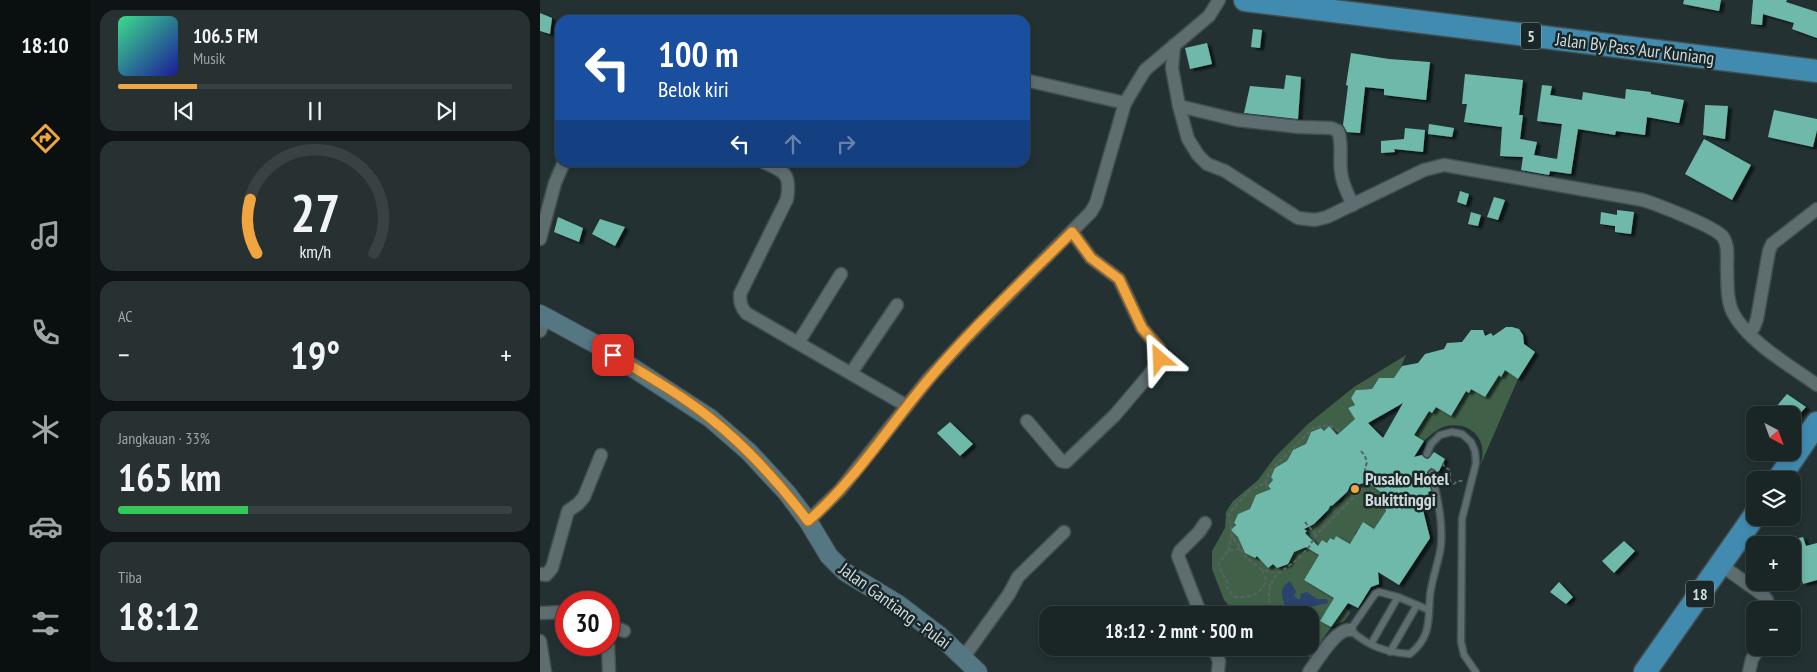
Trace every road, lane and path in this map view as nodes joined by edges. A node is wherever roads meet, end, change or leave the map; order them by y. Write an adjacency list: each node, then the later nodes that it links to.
1 (1219, 0): 5 (street)
2 (1245, 0): 4 (highway, Jalan By Pass Aur Kuniang / 5)
3 (1353, 0): 4 (highway, Jalan By Pass Aur Kuniang / 5)
4 (1395, 11): 7 (highway, Jalan By Pass Aur Kuniang / 5)
5 (1174, 45): 10 (street); 11 (street)
6 (1817, 58): 7 (highway, Jalan By Pass Aur Kuniang / 5)
7 (1767, 60): 8 (highway, Jalan By Pass Aur Kuniang / 5)
8 (1817, 71)
9 (1030, 81): 10 (street)
10 (1124, 103): 16 (street)
11 (1179, 106): 14 (street); 14 (street)
12 (562, 167): 17 (street)
13 (775, 167): 22 (street)
14 (1353, 206): 21 (street)
15 (1817, 209): 21 (street)
16 (1072, 232): 25 (street); 26 (street)
17 (540, 238)
18 (841, 274): 22 (street)
19 (897, 305): 23 (street)
20 (542, 321): 38 (street, Jalan Gantiang - Pulai)
21 (1748, 333): 24 (street)
22 (798, 344): 23 (street)
23 (851, 373): 25 (street)
24 (1817, 385)
25 (907, 406): 38 (street)
26 (1027, 422)
27 (1817, 423): 33 (highway)
28 (1340, 432): 35 (path)
29 (1361, 451): 43 (path)
30 (1428, 454): 36 (lane)
31 (601, 455): 50 (street)
32 (1443, 464): 36 (path)
33 (1784, 471)
34 (1432, 473): 58 (lane)
35 (1265, 483): 37 (path); 44 (path)
36 (1471, 484): 76 (lane)
37 (1268, 486)
38 (808, 521): 70 (street, Jalan Gantiang - Pulai)
39 (1305, 522): 43 (path)
40 (1205, 523): 56 (street)
41 (1748, 526): 47 (highway, 18)
42 (1064, 532): 70 (street)
43 (1316, 534): 49 (path)
44 (1232, 536): 45 (path); 46 (path)
45 (1240, 549): 46 (path); 48 (path)
46 (1228, 551): 51 (path)
47 (1721, 565): 54 (street); 77 (highway, 18)
48 (1261, 569): 49 (path); 51 (path)
49 (1277, 572): 52 (path)
50 (540, 574)
51 (1265, 584): 52 (path)
52 (1271, 586): 57 (path)
53 (1398, 597): 55 (lane); 63 (lane); 65 (lane)
54 (1766, 601)
55 (1417, 605): 58 (lane); 66 (lane)
56 (1197, 606)
57 (1270, 606)
58 (1429, 610): 66 (lane)
59 (555, 612): 60 (street)
60 (540, 613)
61 (620, 629): 62 (street)
62 (624, 630)
63 (1350, 630): 65 (lane); 75 (street)
64 (540, 641): 71 (street)
65 (1371, 644): 66 (lane)
66 (1390, 652)
67 (608, 656): 72 (street)
68 (1217, 656): 74 (street)
69 (1753, 656): 78 (street)
70 (963, 658): 73 (street, Jalan Gantiang - Pulai)
71 (545, 672)
72 (609, 672)
73 (978, 672)
74 (1218, 672)
75 (1309, 672)
76 (1476, 672)
77 (1645, 672)
78 (1749, 672)

